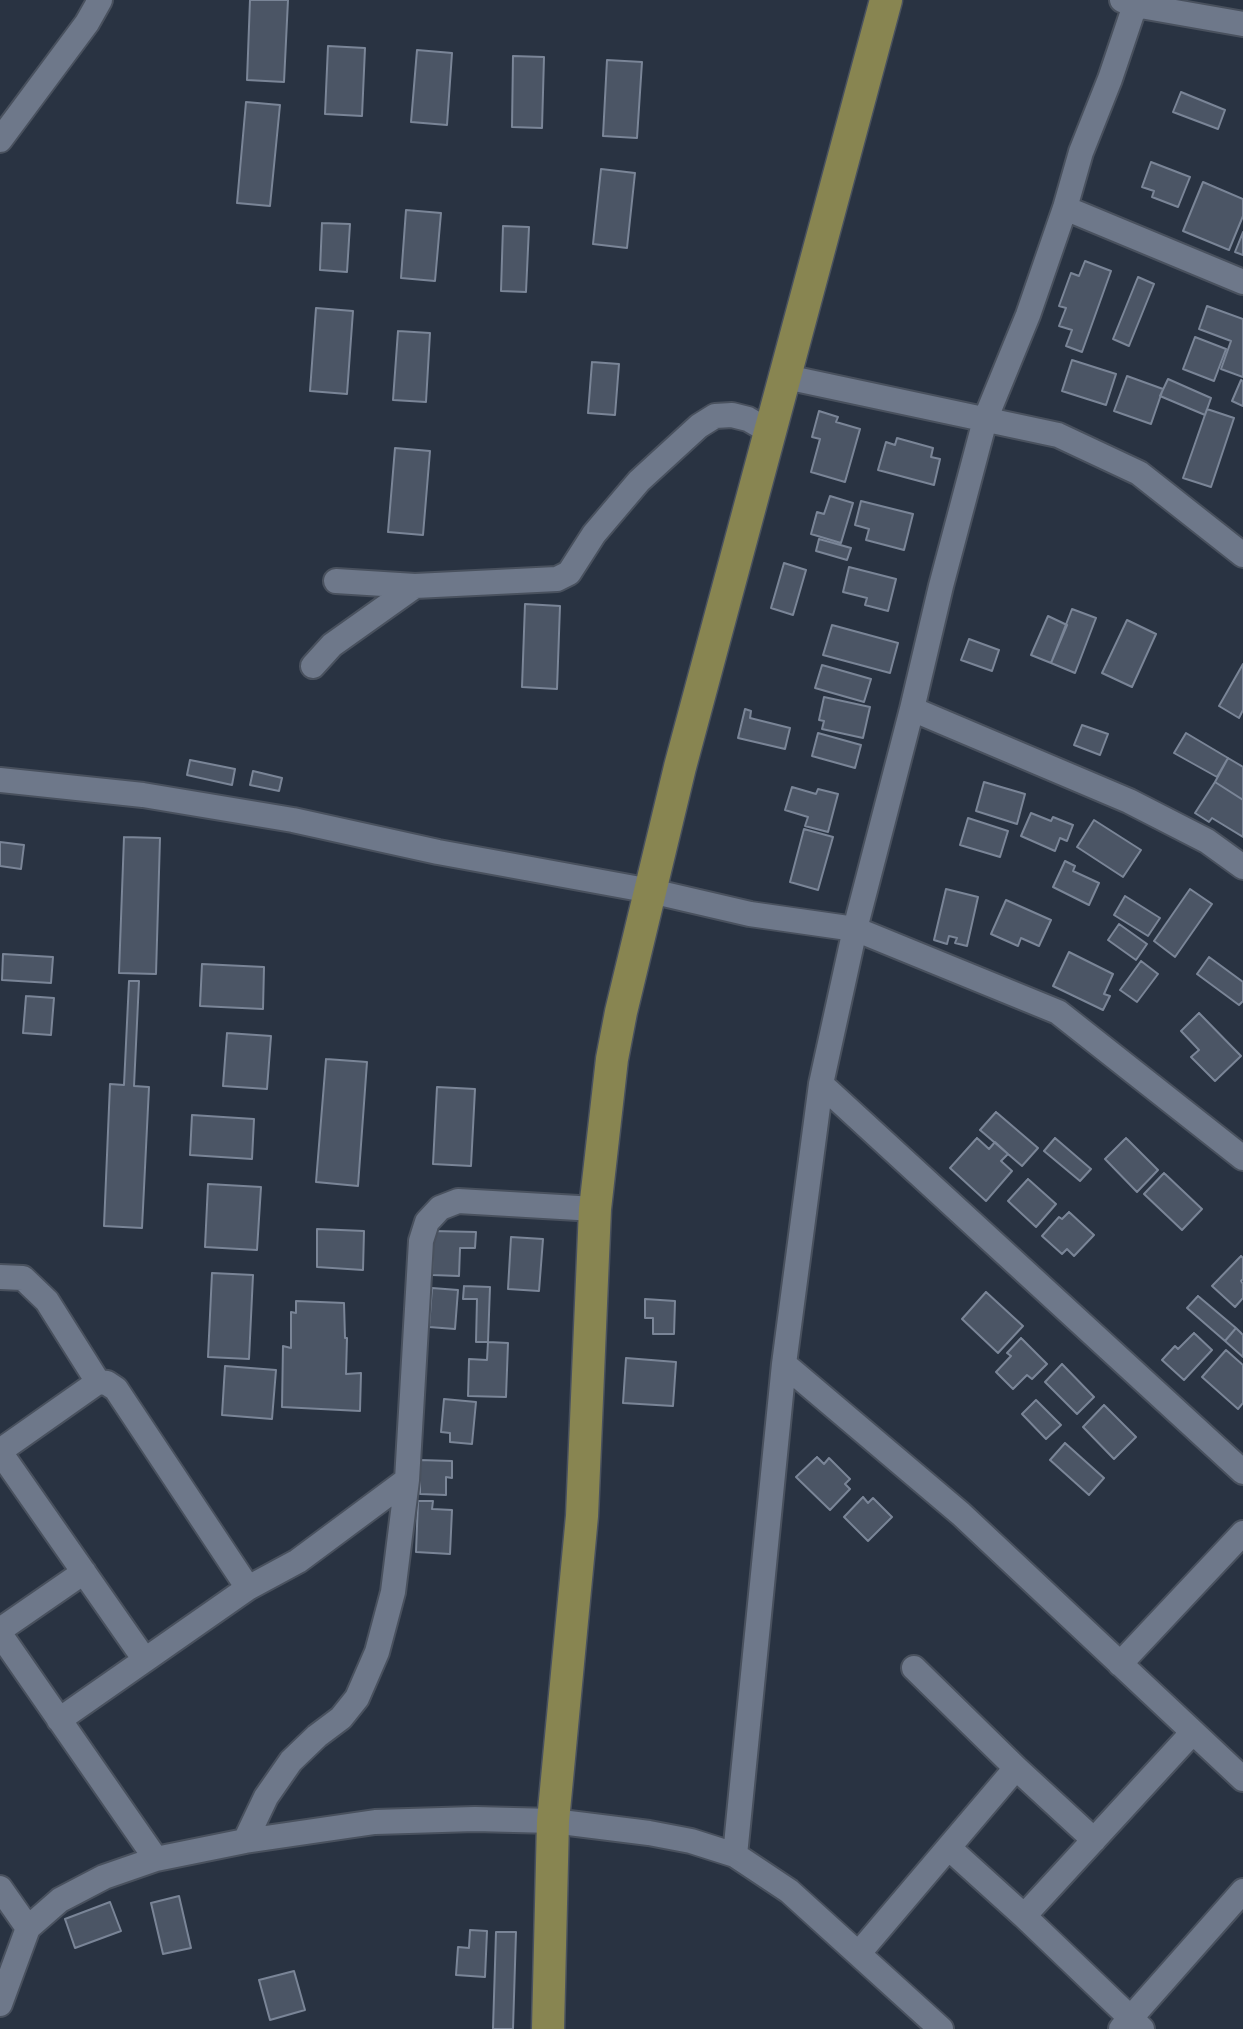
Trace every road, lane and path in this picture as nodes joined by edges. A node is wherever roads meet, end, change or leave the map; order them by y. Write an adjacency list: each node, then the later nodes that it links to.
1 (100, 0): 5 (street)
2 (886, 0): 8 (main road)
3 (1129, 3): 4 (street); 6 (street)
4 (1243, 24)
5 (0, 140)
6 (1065, 208): 7 (street); 9 (street)
7 (1243, 282)
8 (786, 377): 9 (street); 10 (main road)
9 (985, 420): 11 (street); 15 (street)
10 (772, 433): 13 (street); 18 (main road)
11 (1243, 555)
12 (336, 581): 13 (street)
13 (415, 586): 14 (street)
14 (313, 666)
15 (912, 709): 17 (street); 19 (street)
16 (0, 780): 18 (street)
17 (1243, 867)
18 (650, 891): 19 (street); 22 (main road)
19 (855, 929): 20 (street); 21 (street)
20 (821, 1084): 24 (street); 27 (street)
21 (1240, 1149)
22 (595, 1209): 28 (street); 40 (main road)
23 (0, 1277): 25 (street)
24 (784, 1364): 34 (street); 44 (street)
25 (98, 1382): 26 (street); 31 (street)
26 (0, 1451): 30 (street)
27 (1243, 1472)
28 (407, 1480): 31 (street); 42 (street)
29 (1243, 1532): 34 (street)
30 (84, 1572): 32 (street); 33 (street)
31 (247, 1588): 33 (street)
32 (0, 1632): 36 (street)
33 (145, 1660): 36 (street)
34 (1120, 1664): 37 (street)
35 (914, 1668): 38 (street)
36 (59, 1720): 45 (street)
37 (1193, 1732): 39 (street); 41 (street)
38 (1016, 1768): 41 (street); 43 (street)
39 (1243, 1779)
40 (553, 1821): 42 (street); 44 (street); 53 (main road)
41 (1094, 1840): 48 (street)
42 (245, 1841): 45 (street)
43 (950, 1849): 48 (street); 50 (street)
44 (735, 1855): 50 (street)
45 (156, 1859): 49 (street)
46 (0, 1888): 49 (street)
47 (1243, 1891): 52 (street)
48 (1024, 1916): 52 (street)
49 (28, 1928): 51 (street)
50 (859, 1953): 54 (street)
51 (0, 2004)
52 (1131, 2025)
53 (548, 2029)
54 (941, 2029)

